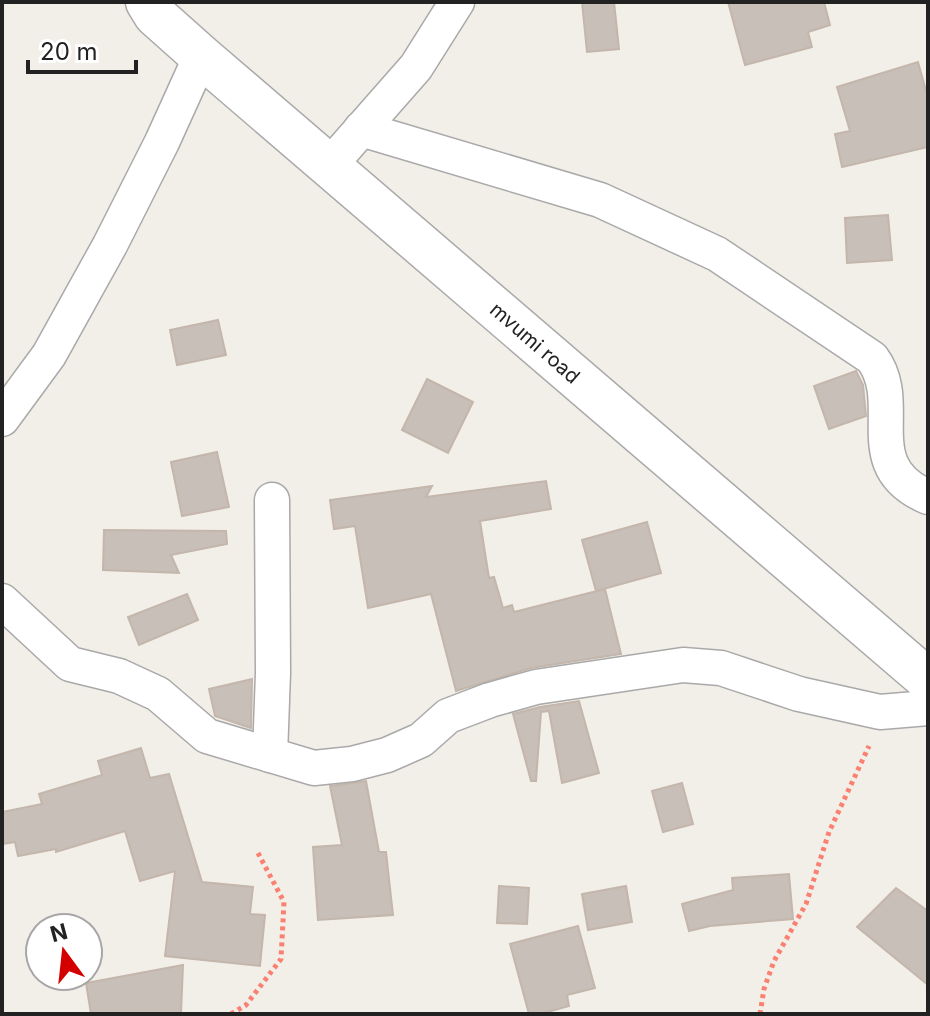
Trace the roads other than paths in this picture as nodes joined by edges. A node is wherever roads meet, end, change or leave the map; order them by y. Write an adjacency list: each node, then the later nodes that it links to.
1 (147, 2): 3 (street, mvumi road)
2 (457, 2): 4 (street)
3 (201, 56): 5 (street, mvumi road); 6 (street)
4 (361, 129): 5 (street); 7 (street)
5 (329, 166): 10 (street, mvumi road)
6 (2, 419)
7 (928, 497)
8 (272, 500): 12 (street)
9 (2, 601): 12 (street)
10 (928, 680)
11 (928, 708): 12 (street)
12 (270, 755)

